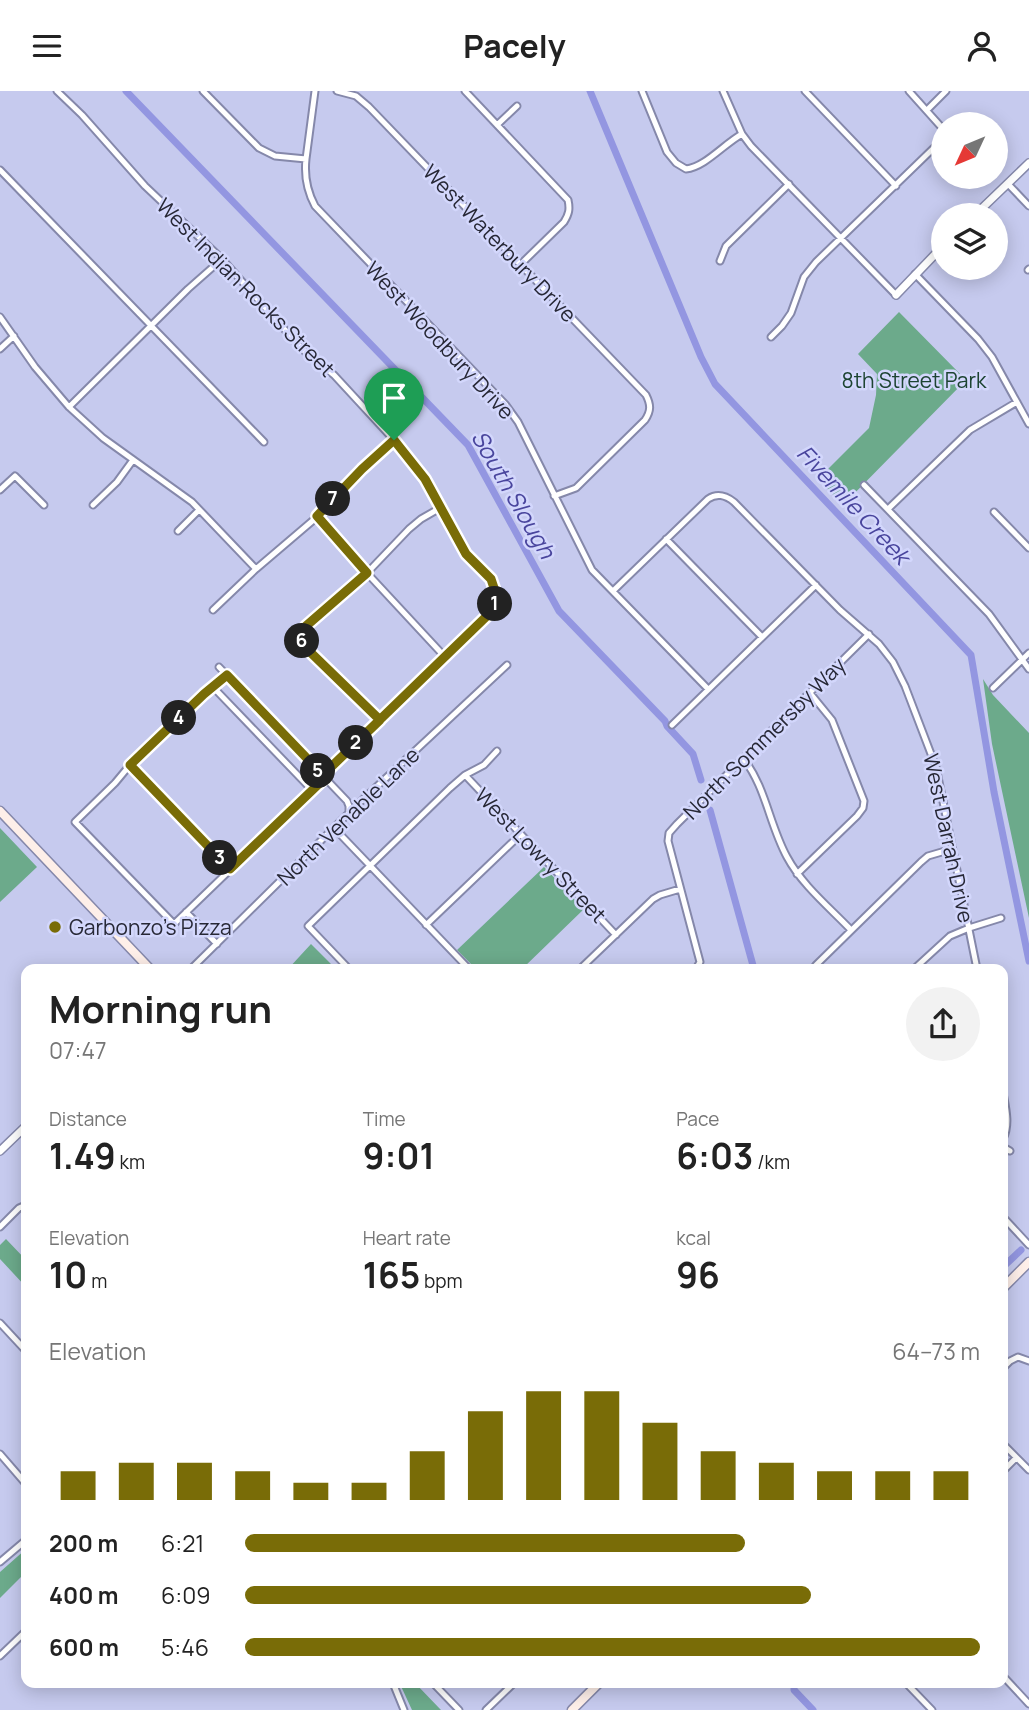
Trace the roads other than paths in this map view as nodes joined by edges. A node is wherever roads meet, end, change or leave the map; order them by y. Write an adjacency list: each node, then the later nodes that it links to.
1 (57, 91): 28 (street, West Indian Rocks Street)
2 (203, 91): 17 (street)
3 (315, 91): 17 (street, West Woodbury Drive)
4 (338, 91): 30 (street, West Waterbury Drive)
5 (465, 91): 14 (street)
6 (642, 91): 15 (street)
7 (723, 91): 15 (street)
8 (805, 91): 22 (street)
9 (909, 91): 12 (street)
10 (946, 91): 12 (street)
11 (517, 106): 14 (street)
12 (928, 110): 13 (street)
13 (931, 114)
14 (497, 125): 30 (street)
15 (742, 135): 20 (street)
16 (931, 151): 22 (street)
17 (306, 159): 46 (street, West Woodbury Drive)
18 (1029, 163): 21 (street)
19 (0, 170): 34 (street)
20 (789, 184): 26 (street); 29 (street)
21 (1008, 184): 25 (street)
22 (896, 186): 26 (street)
23 (1003, 189): 24 (street)
24 (988, 203)
25 (1029, 206)
26 (841, 238): 32 (street); 36 (street)
27 (931, 258): 31 (street)
28 (222, 259): 34 (street); 41 (street, West Indian Rocks Street)
29 (720, 261)
30 (520, 264): 46 (street, West Waterbury Drive)
31 (915, 274): 32 (street); 38 (street)
32 (896, 295)
33 (0, 317): 35 (street)
34 (152, 326): 39 (street); 42 (street)
35 (14, 336): 37 (street); 39 (street)
36 (771, 337)
37 (0, 349)
38 (1017, 402): 40 (street); 50 (street)
39 (69, 407): 43 (street)
40 (1029, 424)
41 (394, 440): 49 (street, West Indian Rocks Street); 53 (street)
42 (264, 442)
43 (133, 460): 48 (street); 51 (street)
44 (864, 485): 50 (street)
45 (0, 490): 47 (street)
46 (554, 496): 60 (street, West Woodbury Drive)
47 (44, 505)
48 (93, 505)
49 (440, 508): 58 (street); 65 (street, West Indian Rocks Street)
50 (888, 509): 66 (street)
51 (199, 510): 54 (street); 57 (street)
52 (994, 512): 56 (street)
53 (317, 516): 57 (street); 58 (street)
54 (178, 531)
55 (666, 538): 59 (street); 60 (street); 63 (street)
56 (1029, 548)
57 (256, 569): 61 (street)
58 (367, 573): 65 (street); 75 (street)
59 (816, 585): 62 (street, West Darrah Drive); 63 (street)
60 (613, 591): 73 (street, West Woodbury Drive)
61 (213, 610)
62 (869, 635): 74 (street, North Sommersby Way); 87 (street, West Darrah Drive)
63 (762, 637): 73 (street)
64 (1029, 653): 66 (street)
65 (444, 657): 75 (street)
66 (1023, 659): 69 (street); 72 (street)
67 (507, 665): 84 (street, North Venable Lane)
68 (219, 667): 70 (street)
69 (1029, 669)
70 (227, 675): 71 (street); 81 (street)
71 (214, 687): 79 (street); 82 (street)
72 (993, 688)
73 (708, 689): 76 (street)
74 (810, 693): 78 (street, North Sommersby Way); 90 (street)
75 (380, 720): 81 (street)
76 (672, 725)
77 (497, 751): 80 (street)
78 (743, 758): 90 (street); 91 (street, North Sommersby Way)
79 (130, 765): 89 (street); 92 (street)
80 (465, 775): 86 (street, West Lowry Street); 88 (street)
81 (324, 776): 82 (street); 84 (street)
82 (312, 790): 89 (street)
83 (0, 811): 99 (main road)
84 (349, 814): 85 (street, North Venable Lane)
85 (335, 829): 88 (street); 98 (street, North Venable Lane)
86 (521, 834): 94 (street); 97 (street, West Lowry Street)
87 (952, 849): 95 (street, West Darrah Drive); 96 (street)
88 (370, 866): 94 (street); 101 (street)
89 (230, 869): 92 (street)
90 (797, 874): 96 (street)
91 (680, 889): 97 (street); 104 (street, North Sommersby Way)
92 (186, 912): 98 (street)
93 (1001, 918): 95 (street)
94 (426, 925): 102 (street)
95 (969, 928): 106 (street); 107 (street, West Darrah Drive)
96 (851, 930): 105 (street)
97 (616, 935): 103 (street)
98 (217, 944): 100 (street, North Venable Lane)
99 (145, 964)
100 (196, 964)
101 (344, 964)
102 (464, 964)
103 (585, 964)
104 (699, 964)
105 (818, 964)
106 (919, 964)
107 (976, 964)
108 (21, 1130): 109 (street)
109 (0, 1151)
110 (21, 1208): 112 (street)
111 (1008, 1222): 113 (street)
112 (0, 1227)
113 (1029, 1245)
114 (1029, 1262): 115 (main road)
115 (1008, 1282)
116 (0, 1323): 117 (street)
117 (7, 1331): 118 (street); 119 (street)
118 (0, 1337)
119 (21, 1346)
120 (1029, 1361): 121 (street)
121 (1008, 1363)
122 (1008, 1449): 124 (street)
123 (0, 1454): 127 (street)
124 (1016, 1458): 125 (street); 126 (street)
125 (1008, 1466)
126 (1029, 1470)
127 (21, 1478)
128 (21, 1544): 129 (street)
129 (0, 1562)
130 (21, 1635): 131 (street)
131 (0, 1656)
132 (1008, 1681): 138 (street)
133 (395, 1688): 139 (street)
134 (438, 1688): 140 (street)
135 (509, 1688): 141 (street)
136 (594, 1688): 142 (main road)
137 (911, 1688): 143 (street)
138 (1029, 1704)
139 (404, 1710)
140 (459, 1710)
141 (486, 1710)
142 (572, 1710)
143 (932, 1710)

